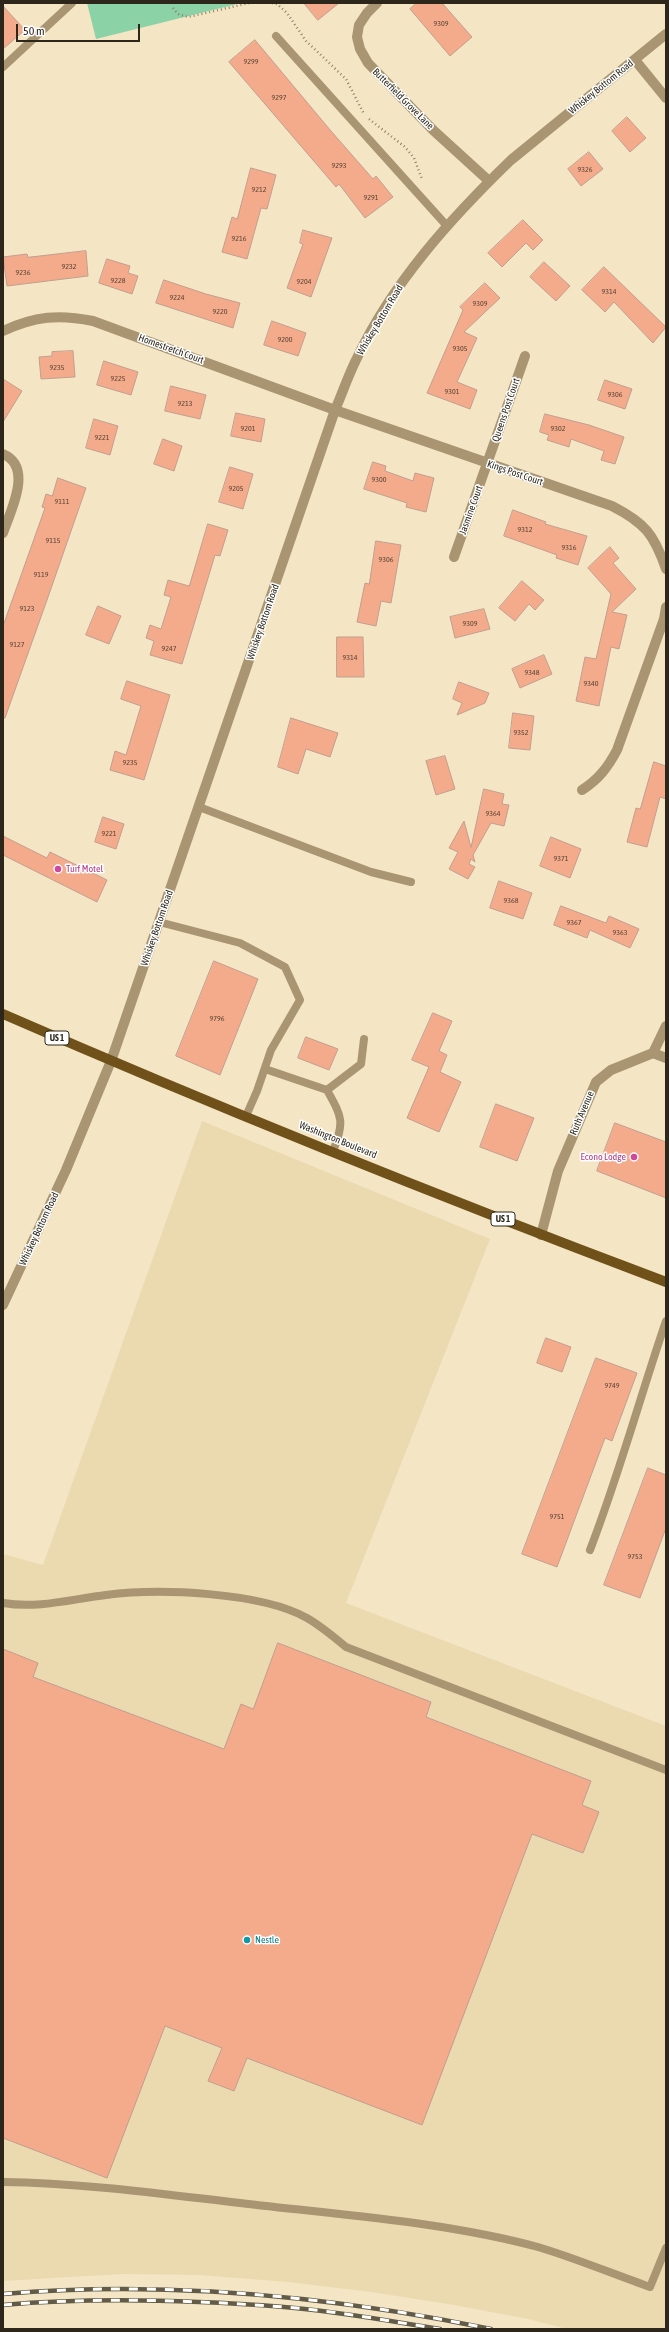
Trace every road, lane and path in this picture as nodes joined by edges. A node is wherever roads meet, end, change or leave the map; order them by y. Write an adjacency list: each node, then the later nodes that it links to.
1 (72, 3): 9 (lane)
2 (249, 3): 5 (path)
3 (272, 3): 11 (path)
4 (377, 3): 12 (street, Butterfield Grove Lane)
5 (173, 8)
6 (666, 34): 8 (street, Whiskey Bottom Road)
7 (276, 36): 13 (lane)
8 (635, 60): 10 (street); 12 (street, Whiskey Bottom Road)
9 (3, 67)
10 (666, 98)
11 (424, 181)
12 (489, 181): 13 (street, Whiskey Bottom Road)
13 (447, 226): 16 (street, Whiskey Bottom Road)
14 (3, 331): 16 (street, Homestretch Court)
15 (524, 356): 18 (street, Queens Post Court)
16 (335, 410): 18 (street, Kings Post Court); 24 (street, Whiskey Bottom Road)
17 (3, 454): 19 (street)
18 (487, 464): 20 (street, Jasmine Court); 21 (street, Kings Post Court)
19 (3, 533)
20 (454, 557)
21 (666, 570)
22 (666, 607): 23 (street)
23 (582, 790)
24 (199, 806): 25 (lane); 26 (street, Whiskey Bottom Road)
25 (411, 882)
26 (159, 922): 32 (street, Whiskey Bottom Road); 33 (lane)
27 (3, 1014): 32 (main road, Washington Boulevard / US 1)
28 (666, 1026): 30 (street)
29 (364, 1039): 34 (lane)
30 (653, 1053): 31 (street); 37 (street, Ruth Avenue)
31 (666, 1058)
32 (111, 1061): 35 (main road, Washington Boulevard / US 1); 39 (street, Whiskey Bottom Road)
33 (265, 1068): 34 (lane); 35 (lane)
34 (328, 1090): 36 (lane)
35 (246, 1116): 36 (main road, Washington Boulevard / US 1)
36 (333, 1151): 37 (main road, Washington Boulevard / US 1)
37 (541, 1235): 38 (main road, Washington Boulevard / US 1)
38 (666, 1282)
39 (3, 1305)
40 (666, 1321): 41 (lane)
41 (590, 1550)
42 (3, 1603): 43 (lane)
43 (666, 1770)
44 (3, 2182): 45 (lane)
45 (666, 2248)

